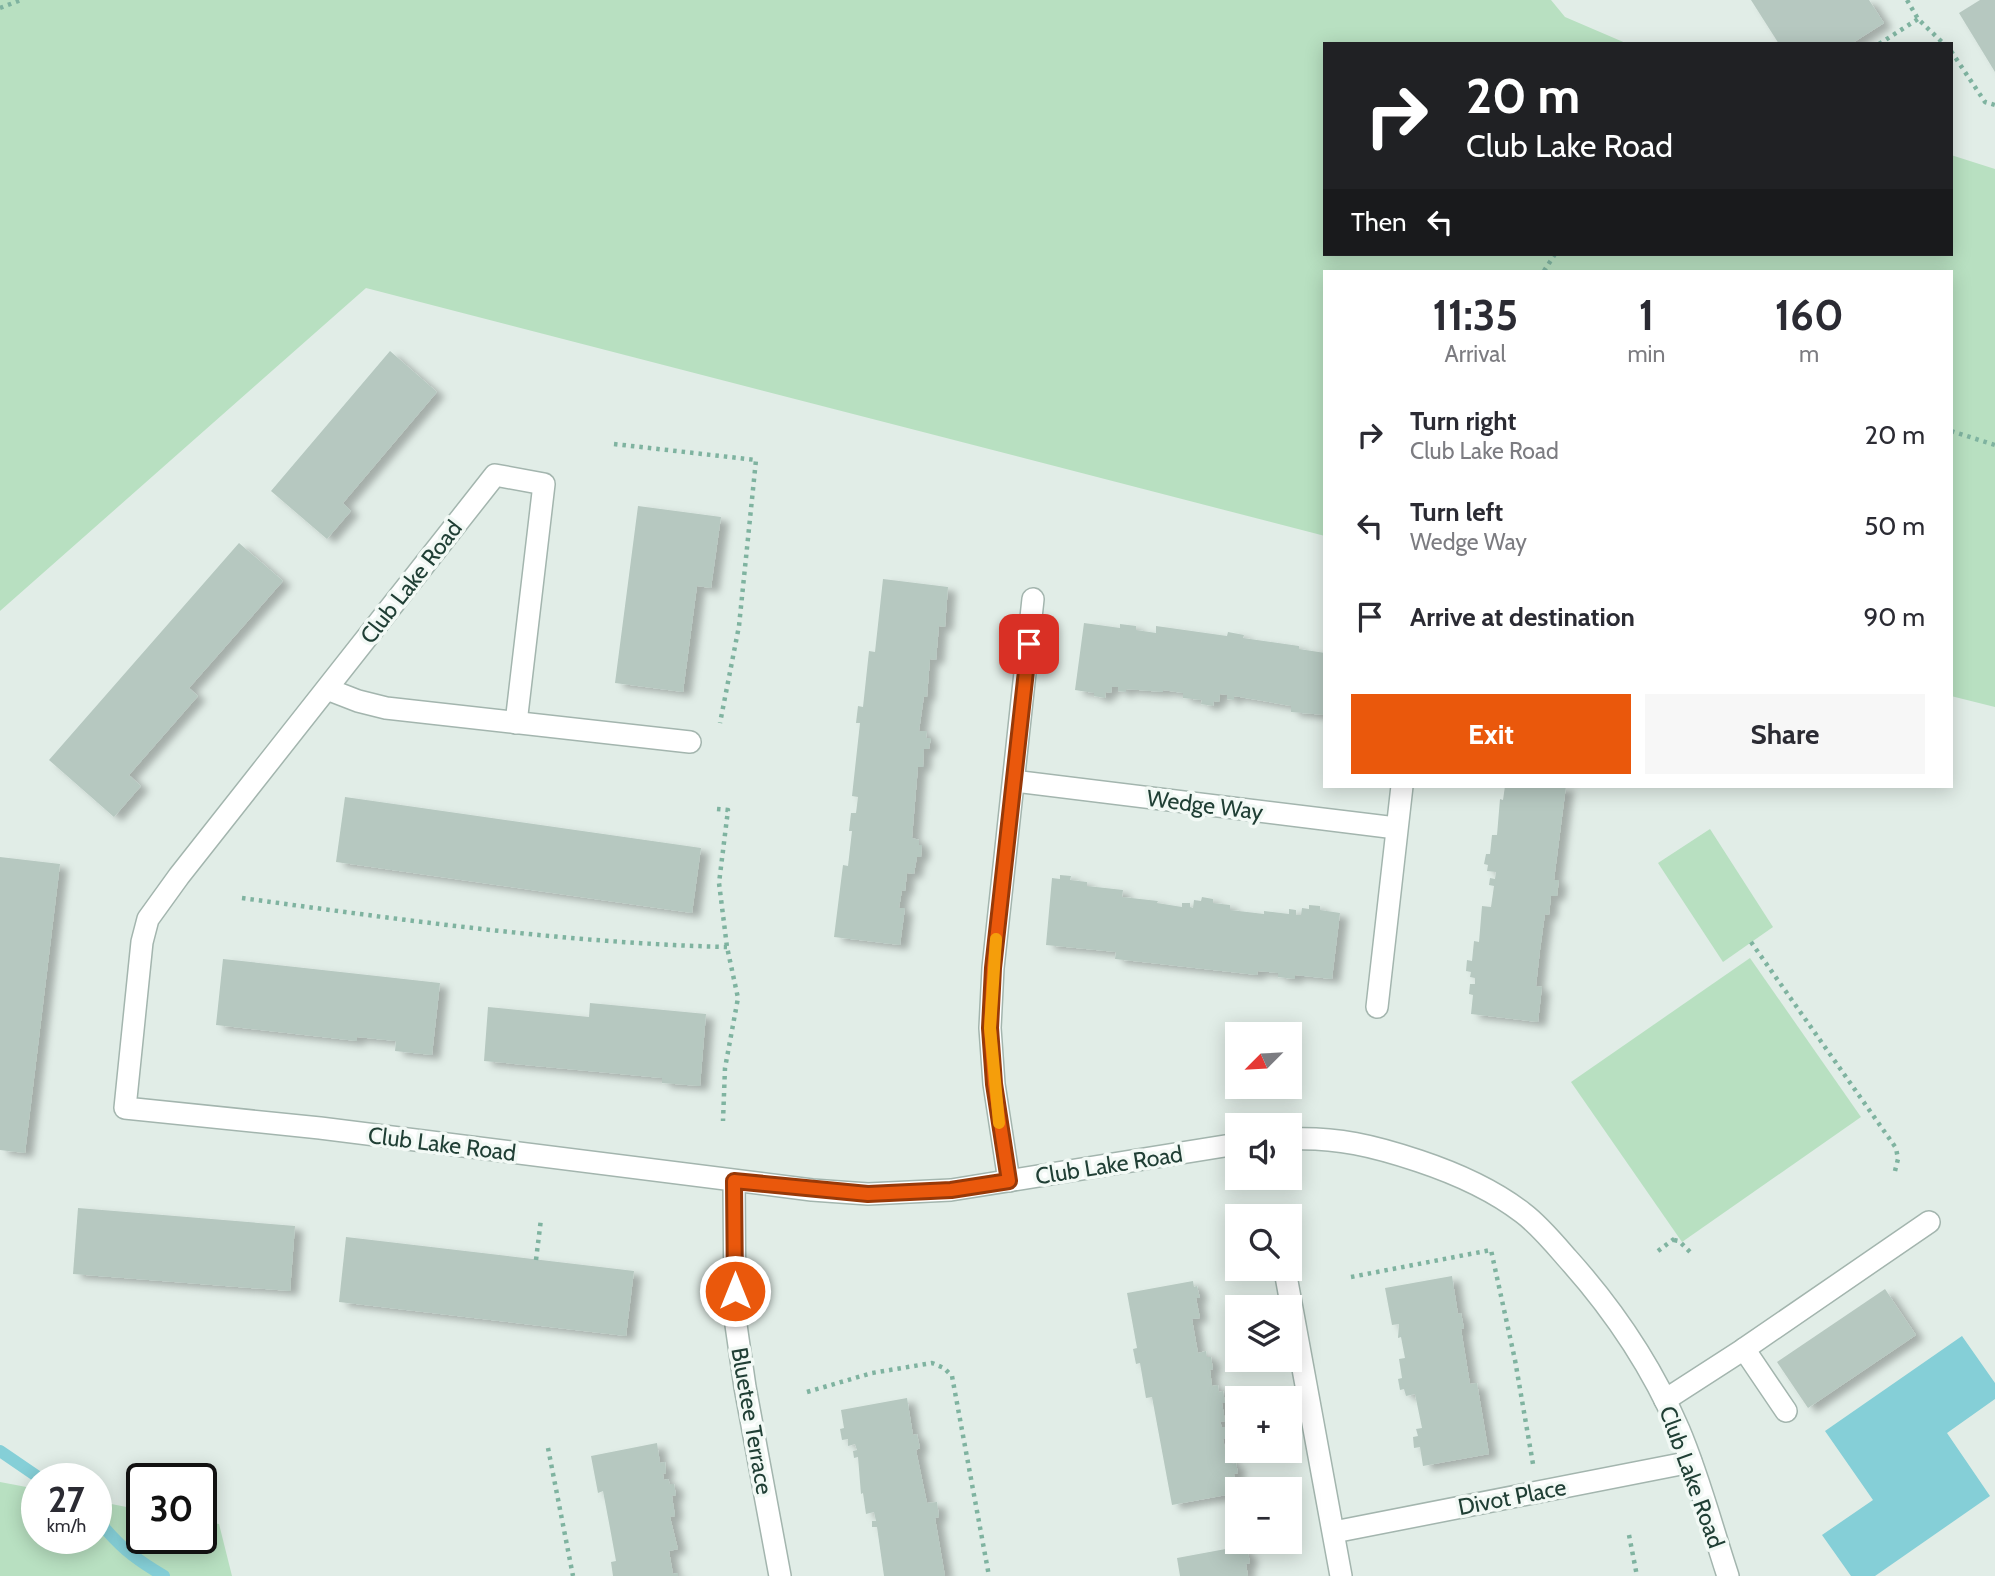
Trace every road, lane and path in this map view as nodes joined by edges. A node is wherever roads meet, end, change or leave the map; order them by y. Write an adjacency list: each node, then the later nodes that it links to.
1 (21, 0): 3 (path)
2 (1907, 0): 4 (path)
3 (0, 8)
4 (1918, 19): 5 (path); 6 (path)
5 (1882, 42)
6 (1942, 42)
7 (1953, 54): 8 (path)
8 (1995, 105)
9 (1953, 432): 11 (path)
10 (614, 444): 15 (path)
11 (1995, 445)
12 (1033, 599): 17 (street)
13 (327, 690): 14 (street); 14 (street, Club Lake Road); 29 (street, Club Lake Road)
14 (516, 723): 16 (street)
15 (720, 723)
16 (690, 742)
17 (1014, 781): 20 (street, Wedge Way); 30 (street)
18 (1402, 788): 20 (street)
19 (717, 809): 23 (path)
20 (1396, 828): 24 (street)
21 (242, 898): 23 (path)
22 (1751, 942): 28 (path)
23 (727, 947): 25 (path)
24 (1377, 1007)
25 (723, 1121)
26 (1302, 1139): 40 (street, Club Lake Road)
27 (1225, 1146): 30 (street, Club Lake Road)
28 (1895, 1171)
29 (734, 1181): 30 (street, Club Lake Road); 48 (street, Bluetee Terrace)
30 (1009, 1181)
31 (541, 1219): 35 (path)
32 (1929, 1222): 38 (street)
33 (1658, 1251): 34 (path)
34 (1691, 1253)
35 (536, 1260)
36 (1351, 1277): 44 (path)
37 (1287, 1281): 45 (street)
38 (1744, 1349): 40 (street); 41 (street)
39 (807, 1392): 49 (path)
40 (1665, 1400): 43 (street, Club Lake Road)
41 (1786, 1411)
42 (548, 1448): 47 (path)
43 (1691, 1462): 44 (street, Divot Place); 52 (street, Club Lake Road)
44 (1539, 1492): 45 (street, Divot Place)
45 (1334, 1532): 50 (street)
46 (1629, 1535): 51 (path)
47 (573, 1576)
48 (780, 1576)
49 (989, 1576)
50 (1341, 1576)
51 (1637, 1576)
52 (1728, 1576)

